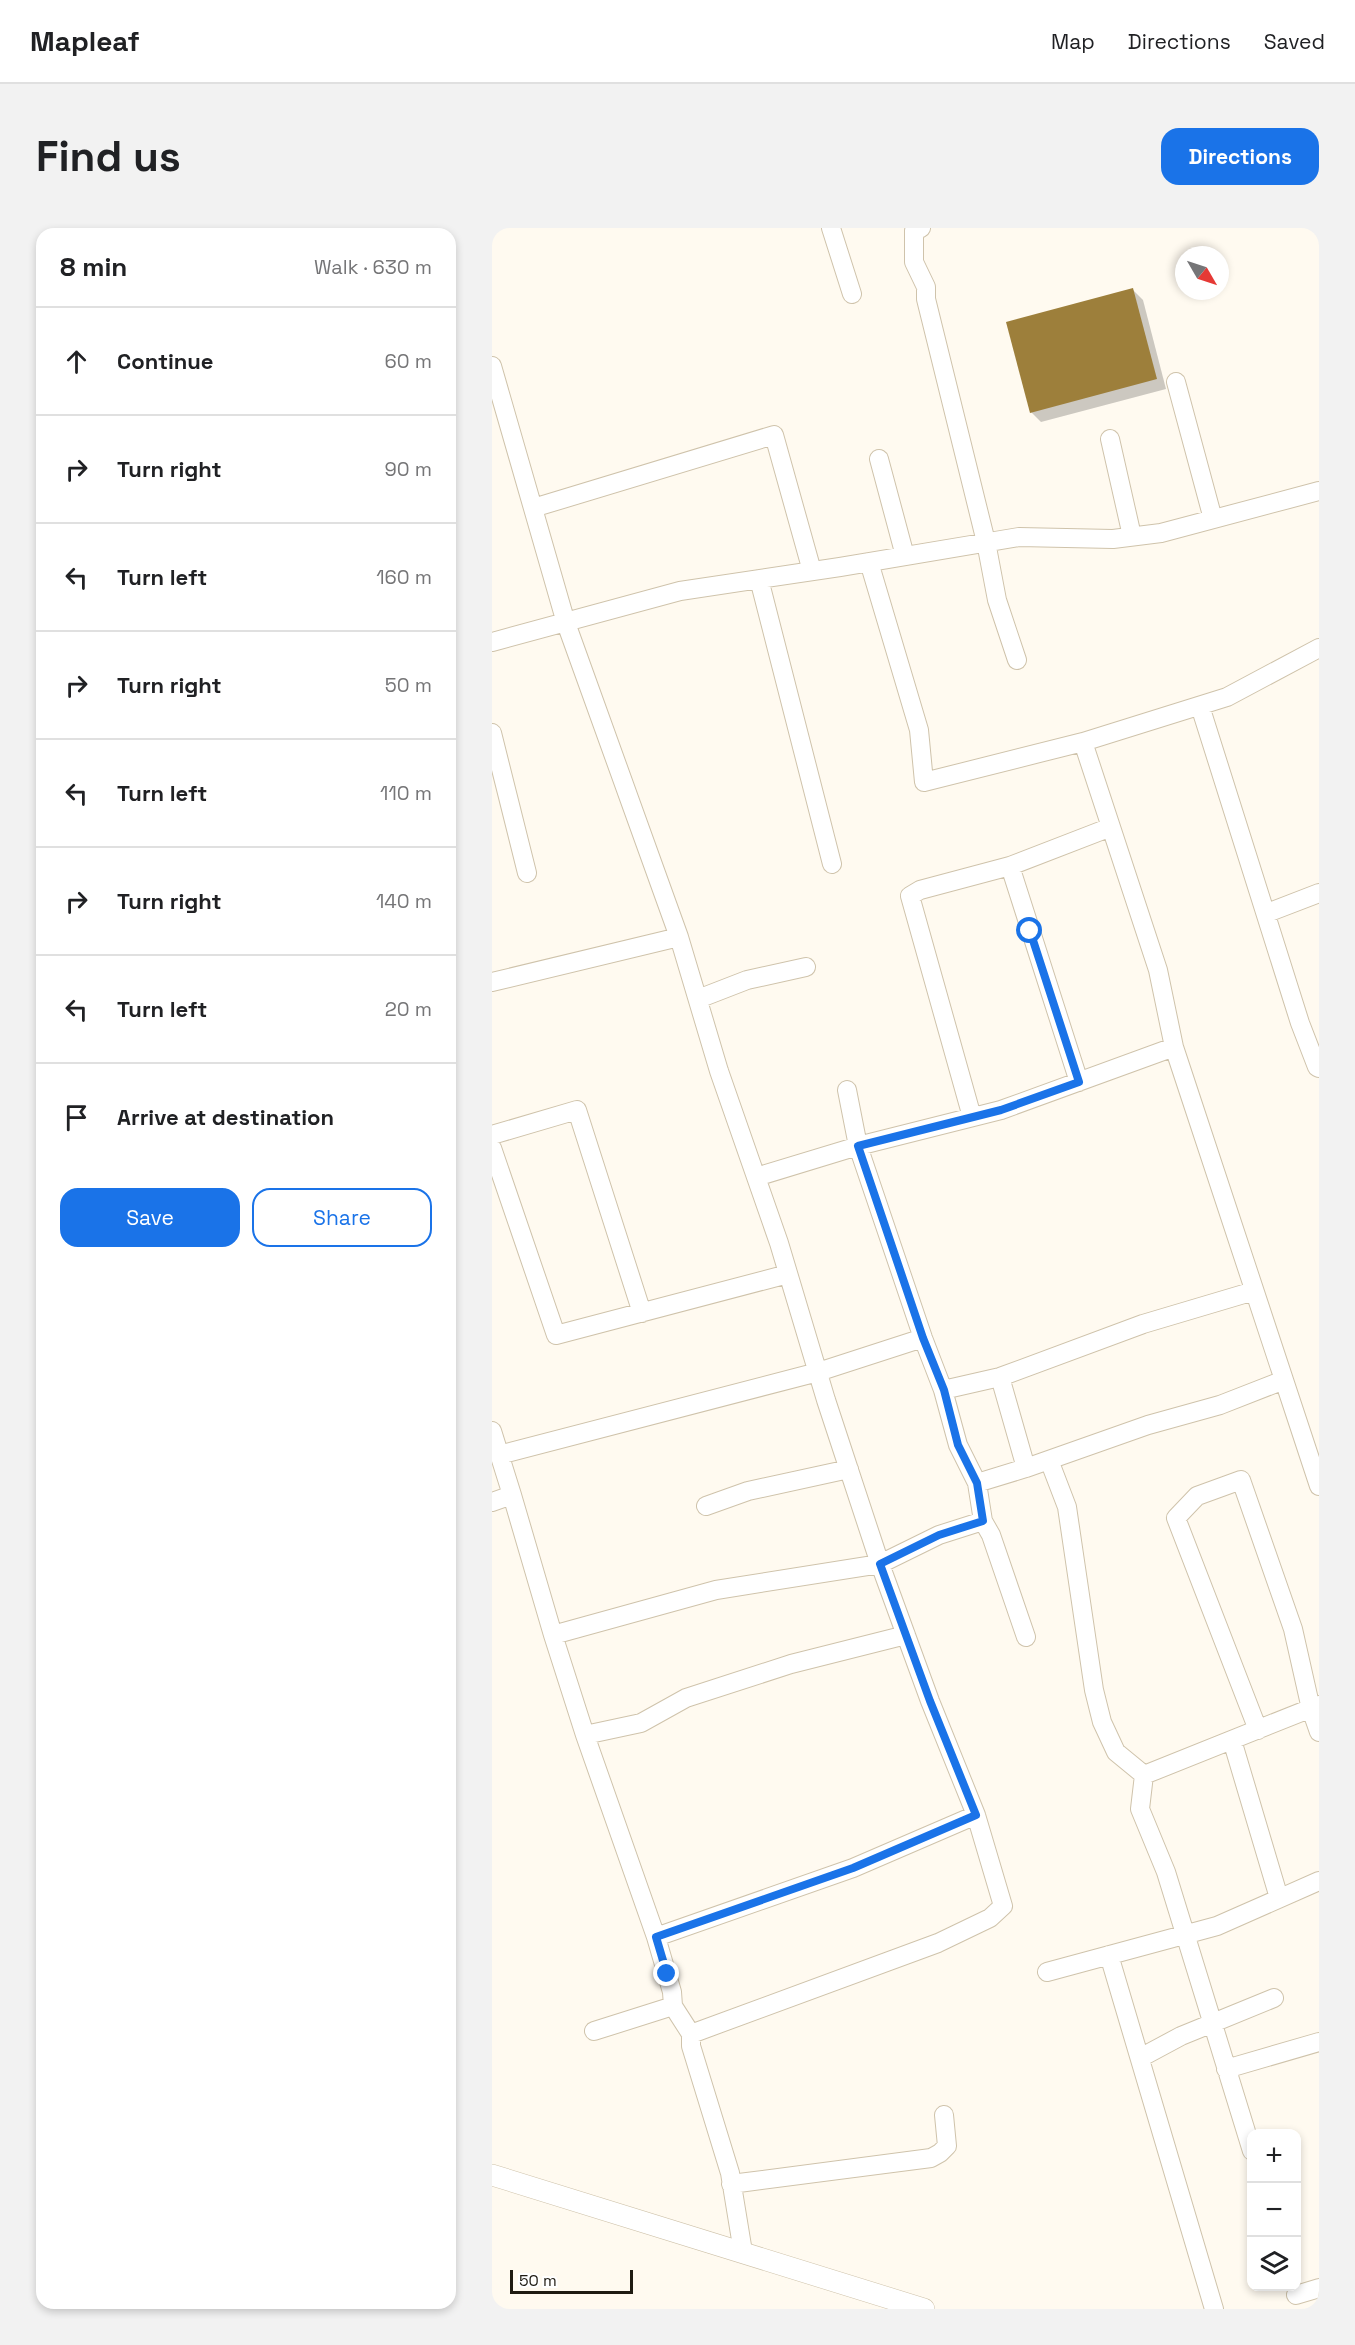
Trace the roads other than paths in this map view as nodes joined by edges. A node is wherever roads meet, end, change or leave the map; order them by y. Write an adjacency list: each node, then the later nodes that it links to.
1 (831, 228): 3 (street)
2 (921, 228): 12 (street)
3 (852, 294)
4 (493, 373): 9 (street)
5 (1176, 382): 10 (street)
6 (1110, 439): 11 (street)
7 (879, 459): 13 (street)
8 (1319, 491): 10 (street)
9 (532, 508): 15 (street); 17 (street)
10 (1213, 519): 11 (street)
11 (1132, 536): 12 (street)
12 (986, 542): 13 (street); 20 (street)
13 (905, 556): 14 (street)
14 (869, 562): 15 (street); 23 (street)
15 (812, 572): 16 (street)
16 (759, 579): 17 (street); 25 (street)
17 (566, 623): 18 (street); 30 (street)
18 (492, 642)
19 (1319, 648): 21 (street)
20 (1017, 660)
21 (1200, 706): 23 (street); 29 (street)
22 (492, 733): 27 (street)
23 (1083, 742): 24 (street)
24 (1111, 827): 26 (street); 34 (street)
25 (832, 864)
26 (1010, 866): 36 (street); 38 (street)
27 (527, 873)
28 (1319, 893): 29 (street)
29 (1267, 914): 35 (street)
30 (679, 937): 32 (street); 33 (street)
31 (806, 967): 33 (street)
32 (492, 981)
33 (698, 999): 42 (street)
34 (1174, 1047): 36 (street); 44 (street)
35 (1319, 1068)
36 (1079, 1082): 38 (street)
37 (847, 1090): 40 (street)
38 (972, 1117): 40 (street)
39 (492, 1135): 45 (street)
40 (858, 1146): 42 (street); 46 (street)
41 (492, 1148): 45 (street)
42 (756, 1177): 43 (street)
43 (788, 1274): 45 (street); 47 (street)
44 (1254, 1292): 48 (street); 49 (street)
45 (642, 1313)
46 (923, 1338): 47 (street); 50 (street)
47 (818, 1372): 52 (street); 55 (street)
48 (1000, 1377): 50 (street); 54 (street)
49 (1284, 1380): 53 (street); 57 (street)
50 (944, 1390): 56 (street)
51 (492, 1431): 52 (street)
52 (499, 1455): 58 (street)
53 (1049, 1460): 54 (street); 71 (street)
54 (1026, 1468): 56 (street)
55 (849, 1469): 60 (street); 62 (street)
56 (977, 1483): 61 (street)
57 (1319, 1486)
58 (512, 1496): 59 (street); 63 (street)
59 (492, 1502)
60 (706, 1506)
61 (983, 1521): 62 (street); 65 (street)
62 (880, 1564): 63 (street); 64 (street)
63 (553, 1635): 69 (street)
64 (906, 1635): 69 (street); 72 (street)
65 (1026, 1637)
66 (1315, 1707): 67 (street); 67 (street); 68 (street)
67 (1258, 1730): 70 (street)
68 (1319, 1732)
69 (585, 1735): 76 (street)
70 (1232, 1740): 71 (street); 74 (street)
71 (1144, 1776): 75 (street)
72 (976, 1815): 76 (street); 83 (street)
73 (1319, 1881): 74 (street)
74 (1280, 1898): 75 (street)
75 (1185, 1934): 77 (street); 81 (street)
76 (656, 1937): 80 (street)
77 (1109, 1955): 78 (street); 85 (street)
78 (1047, 1972)
79 (1274, 1998): 81 (street)
80 (673, 2006): 82 (street); 83 (street)
81 (1212, 2024): 85 (street); 86 (street)
82 (594, 2031)
83 (691, 2034): 90 (street)
84 (1319, 2042): 86 (street)
85 (1140, 2058): 95 (street)
86 (1226, 2069): 88 (street)
87 (944, 2115): 90 (street)
88 (1247, 2138)
89 (492, 2175): 91 (street)
90 (731, 2184): 91 (street)
91 (743, 2252): 94 (street)
92 (1319, 2288): 93 (street)
93 (1297, 2297)
94 (924, 2309)
95 (1214, 2309)

